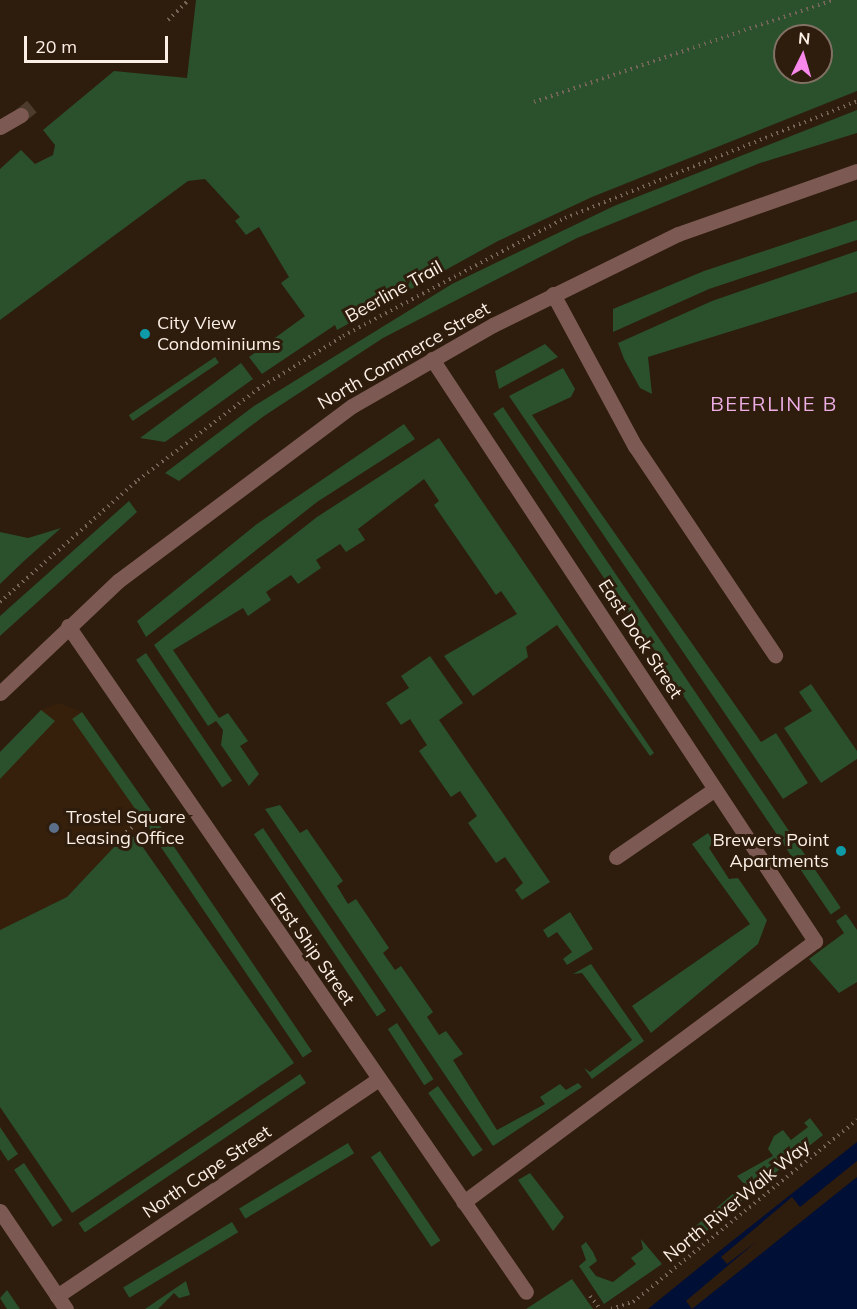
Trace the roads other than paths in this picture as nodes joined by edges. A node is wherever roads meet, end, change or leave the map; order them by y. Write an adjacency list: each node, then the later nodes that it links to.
1 (21, 115): 2 (street)
2 (0, 128)
3 (857, 171): 4 (street, North Commerce Street)
4 (553, 294): 5 (street, North Commerce Street); 7 (street)
5 (432, 360): 6 (street, North Commerce Street); 9 (street, East Dock Street)
6 (68, 626): 8 (street, North Commerce Street); 11 (street, East Ship Street)
7 (775, 655)
8 (0, 693)
9 (715, 789): 10 (street); 12 (street, East Dock Street)
10 (616, 856)
11 (379, 1079): 12 (street, East Ship Street); 15 (street, North Cape Street)
12 (463, 1202): 14 (street, East Ship Street)
13 (0, 1212): 15 (street)
14 (526, 1292)
15 (57, 1296): 16 (street)
16 (66, 1309)

